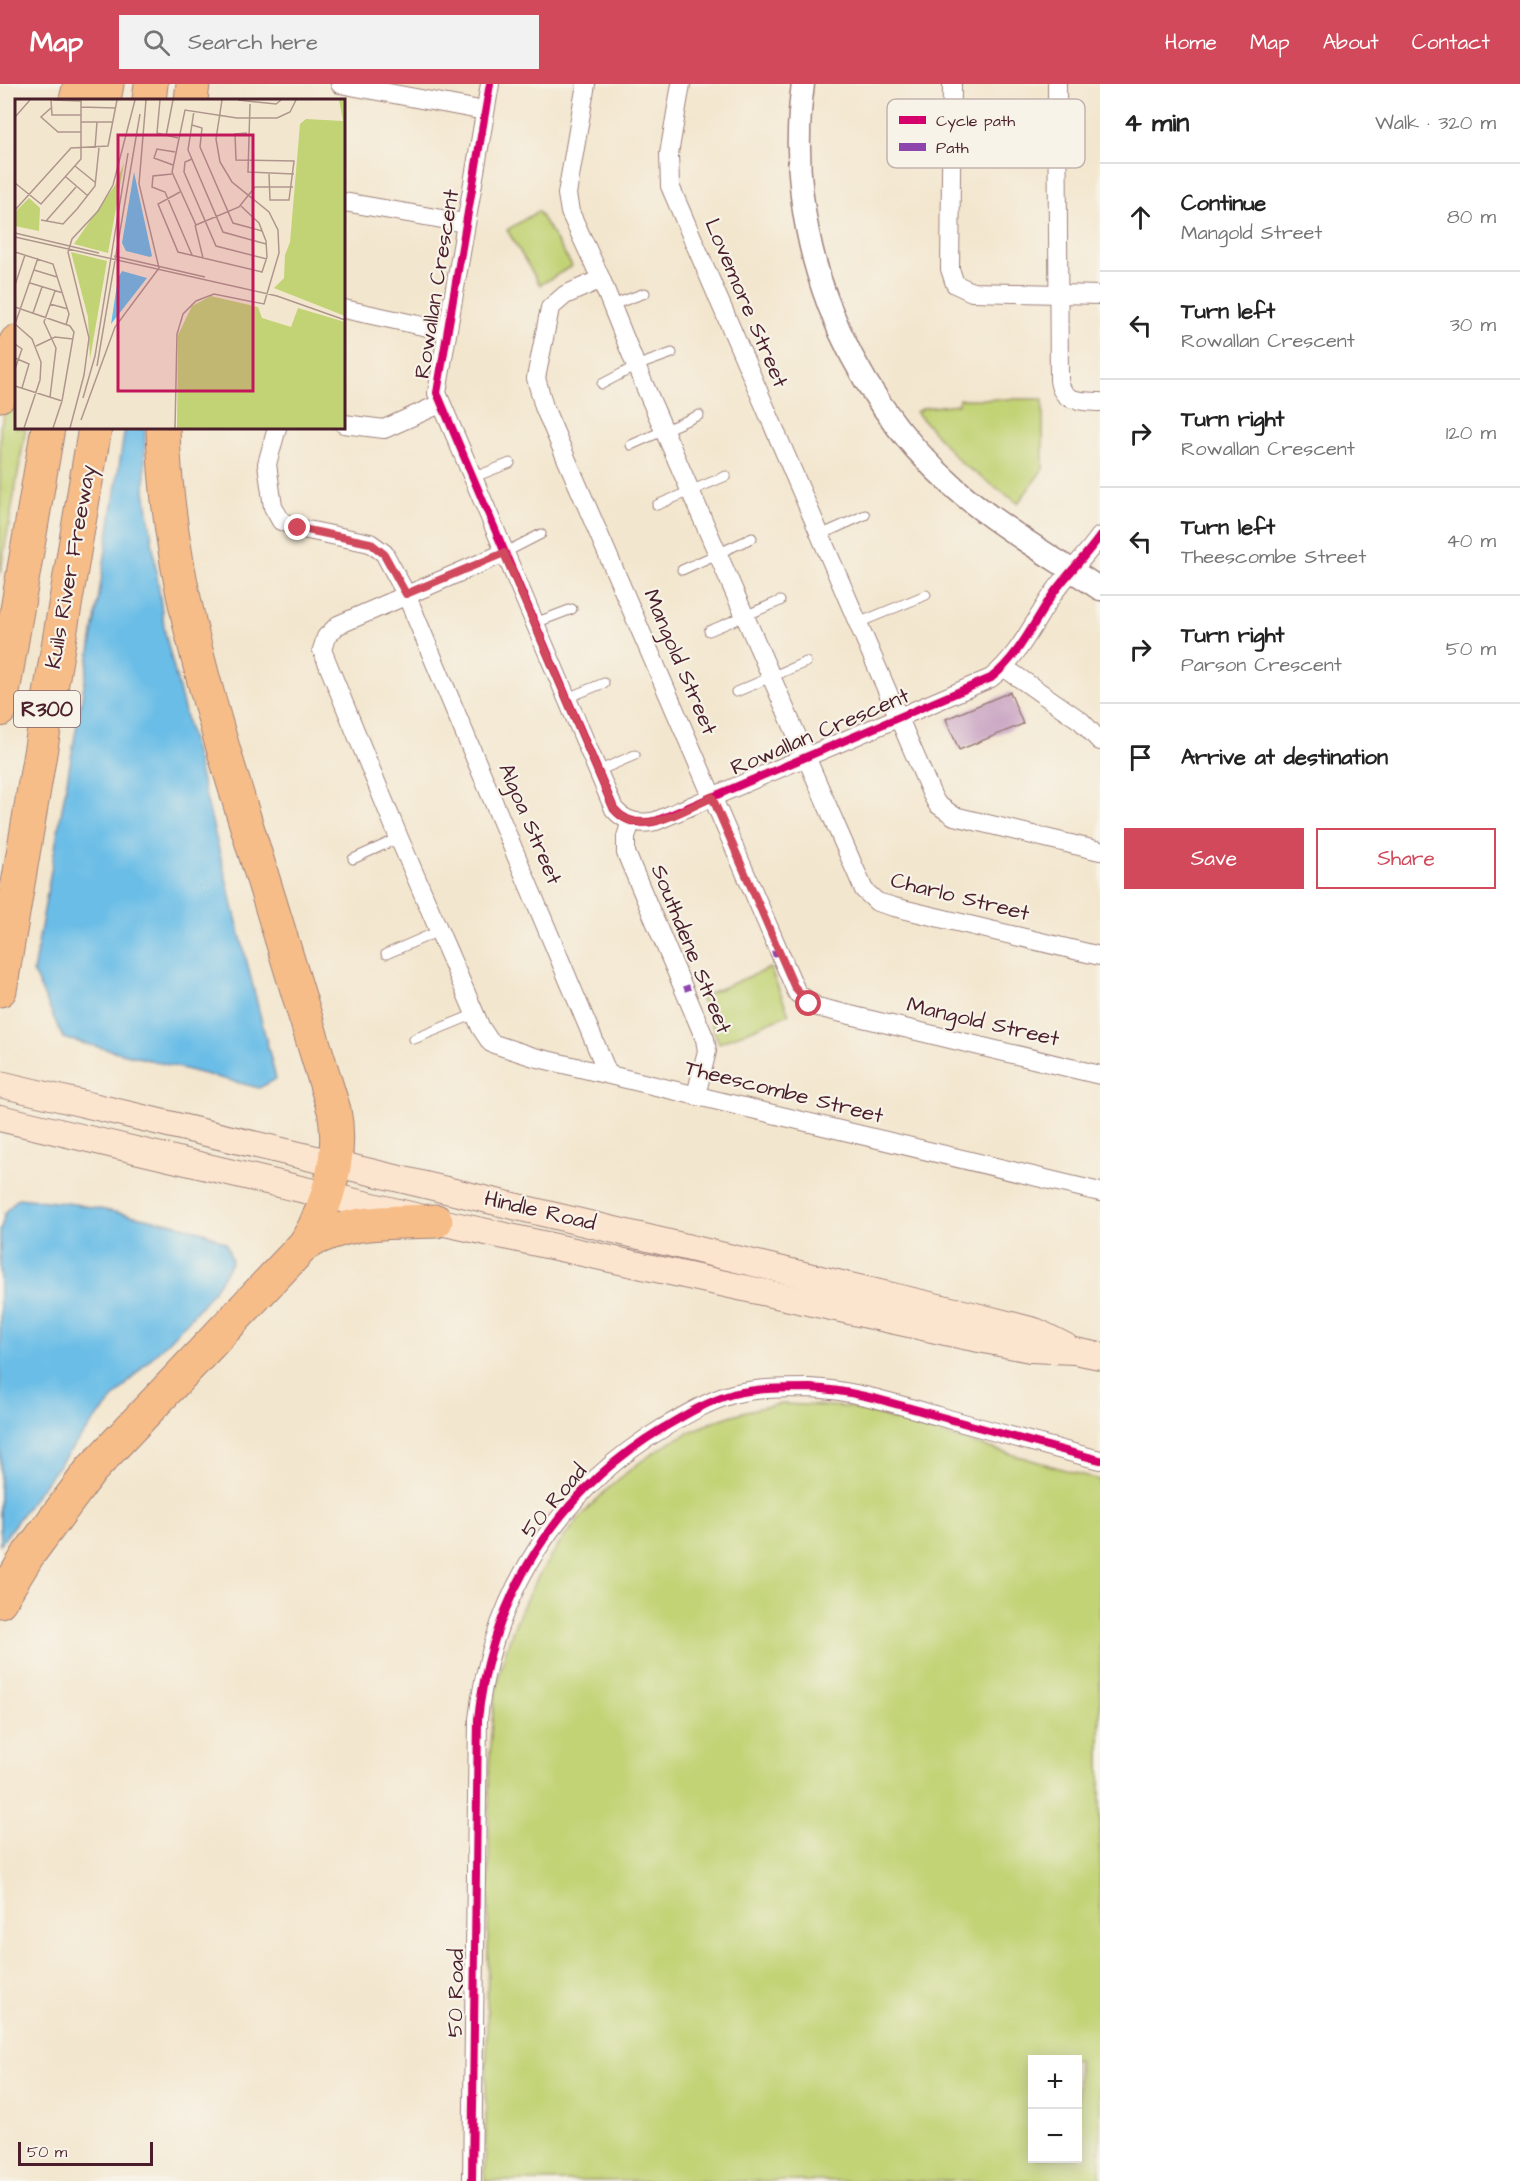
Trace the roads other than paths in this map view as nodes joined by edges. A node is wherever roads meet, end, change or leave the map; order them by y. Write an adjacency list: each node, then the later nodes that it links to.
1 (80, 84): 13 (highway)
2 (107, 84): 14 (highway)
3 (151, 84): 15 (highway)
4 (193, 84): 16 (highway)
5 (340, 84): 12 (street)
6 (490, 84): 19 (street, Rowallan Crescent)
7 (586, 84): 24 (street, Charlo Street)
8 (681, 84): 53 (street, Lovemore Street)
9 (802, 84): 59 (street)
10 (952, 84): 17 (street)
11 (1057, 84): 18 (street)
12 (393, 89): 19 (street)
13 (76, 99)
14 (104, 99)
15 (149, 99)
16 (191, 99)
17 (952, 99)
18 (1057, 99)
19 (485, 111): 23 (street, Rowallan Crescent)
20 (951, 168): 26 (street)
21 (1057, 168): 26 (street)
22 (345, 202): 23 (street)
23 (465, 223): 30 (street, Rowallan Crescent)
24 (601, 279): 28 (street, Charlo Street); 81 (street, Mangold Street)
25 (645, 293): 28 (lane)
26 (1058, 294): 27 (street); 36 (street)
27 (1100, 295)
28 (612, 305): 33 (street, Charlo Street)
29 (345, 309): 30 (street)
30 (446, 331): 37 (street, Rowallan Crescent)
31 (15, 345): 35 (highway)
32 (672, 353): 33 (lane)
33 (636, 366): 34 (lane); 44 (street, Charlo Street)
34 (602, 384)
35 (0, 395)
36 (1100, 402)
37 (440, 404): 39 (street); 48 (street, Rowallan Crescent)
38 (699, 415): 44 (lane)
39 (345, 424)
40 (48, 429): 75 (highway, Kuils River Freeway / R300)
41 (95, 429): 89 (highway, Kuils River Freeway / R300)
42 (163, 429): 97 (highway)
43 (277, 429): 61 (street, Algoa Street)
44 (665, 429): 45 (lane); 49 (street, Charlo Street)
45 (631, 444)
46 (510, 463): 48 (lane)
47 (726, 476): 49 (lane)
48 (472, 478): 56 (street, Rowallan Crescent)
49 (691, 491): 50 (lane); 57 (street, Charlo Street)
50 (657, 506)
51 (864, 515): 53 (lane)
52 (541, 534): 56 (lane)
53 (820, 535): 67 (street, Lovemore Street)
54 (1100, 536): 59 (street, Rowallan Crescent)
55 (753, 538): 57 (lane)
56 (504, 553): 61 (street, Theescombe Street); 66 (street, Rowallan Crescent)
57 (718, 554): 58 (lane); 65 (street, Charlo Street)
58 (682, 570)
59 (1073, 571): 60 (street); 70 (street, Rowallan Crescent)
60 (1100, 589)
61 (406, 594): 83 (street, Theescombe Street); 92 (street, Algoa Street)
62 (926, 595): 67 (lane)
63 (780, 601): 65 (lane)
64 (572, 609): 66 (lane)
65 (744, 616): 68 (lane); 71 (street, Charlo Street)
66 (535, 623): 74 (street, Rowallan Crescent)
67 (858, 623): 76 (street, Lovemore Street)
68 (709, 631)
69 (807, 662): 71 (lane)
70 (1005, 668): 76 (street, Rowallan Crescent); 77 (street)
71 (771, 677): 73 (lane); 79 (street, Charlo Street)
72 (604, 683): 74 (lane)
73 (736, 692)
74 (567, 698): 80 (street, Rowallan Crescent)
75 (0, 710)
76 (899, 717): 79 (street, Rowallan Crescent); 84 (street, Lovemore Street)
77 (1100, 741)
78 (635, 755): 80 (lane)
79 (805, 758): 81 (street, Rowallan Crescent); 88 (street, Charlo Street)
80 (598, 771): 82 (street, Rowallan Crescent)
81 (712, 797): 82 (street, Rowallan Crescent); 93 (street, Mangold Street)
82 (631, 822): 95 (street, Southdene Street)
83 (399, 838): 85 (lane); 86 (street, Theescombe Street)
84 (1100, 850)
85 (353, 859)
86 (439, 931): 87 (lane); 90 (street, Theescombe Street)
87 (386, 954)
88 (1100, 956)
89 (0, 990)
90 (475, 1014): 91 (lane); 92 (street, Theescombe Street)
91 (414, 1039)
92 (608, 1074): 95 (street, Theescombe Street)
93 (1100, 1075)
94 (0, 1083): 97 (main road, Hindle Road)
95 (696, 1095): 98 (street, Theescombe Street)
96 (0, 1118): 99 (main road, Hindle Road)
97 (334, 1161): 99 (highway); 102 (main road, Hindle Road)
98 (1100, 1192)
99 (327, 1194): 100 (main road, Hindle Road); 101 (highway)
100 (436, 1221): 101 (highway); 102 (main road, Hindle Road)
101 (305, 1244): 105 (highway)
102 (1075, 1351): 103 (main road, Hindle Road)
103 (1100, 1356)
104 (1100, 1460): 106 (street, 50 Road)
105 (0, 1601)
106 (472, 2181)

